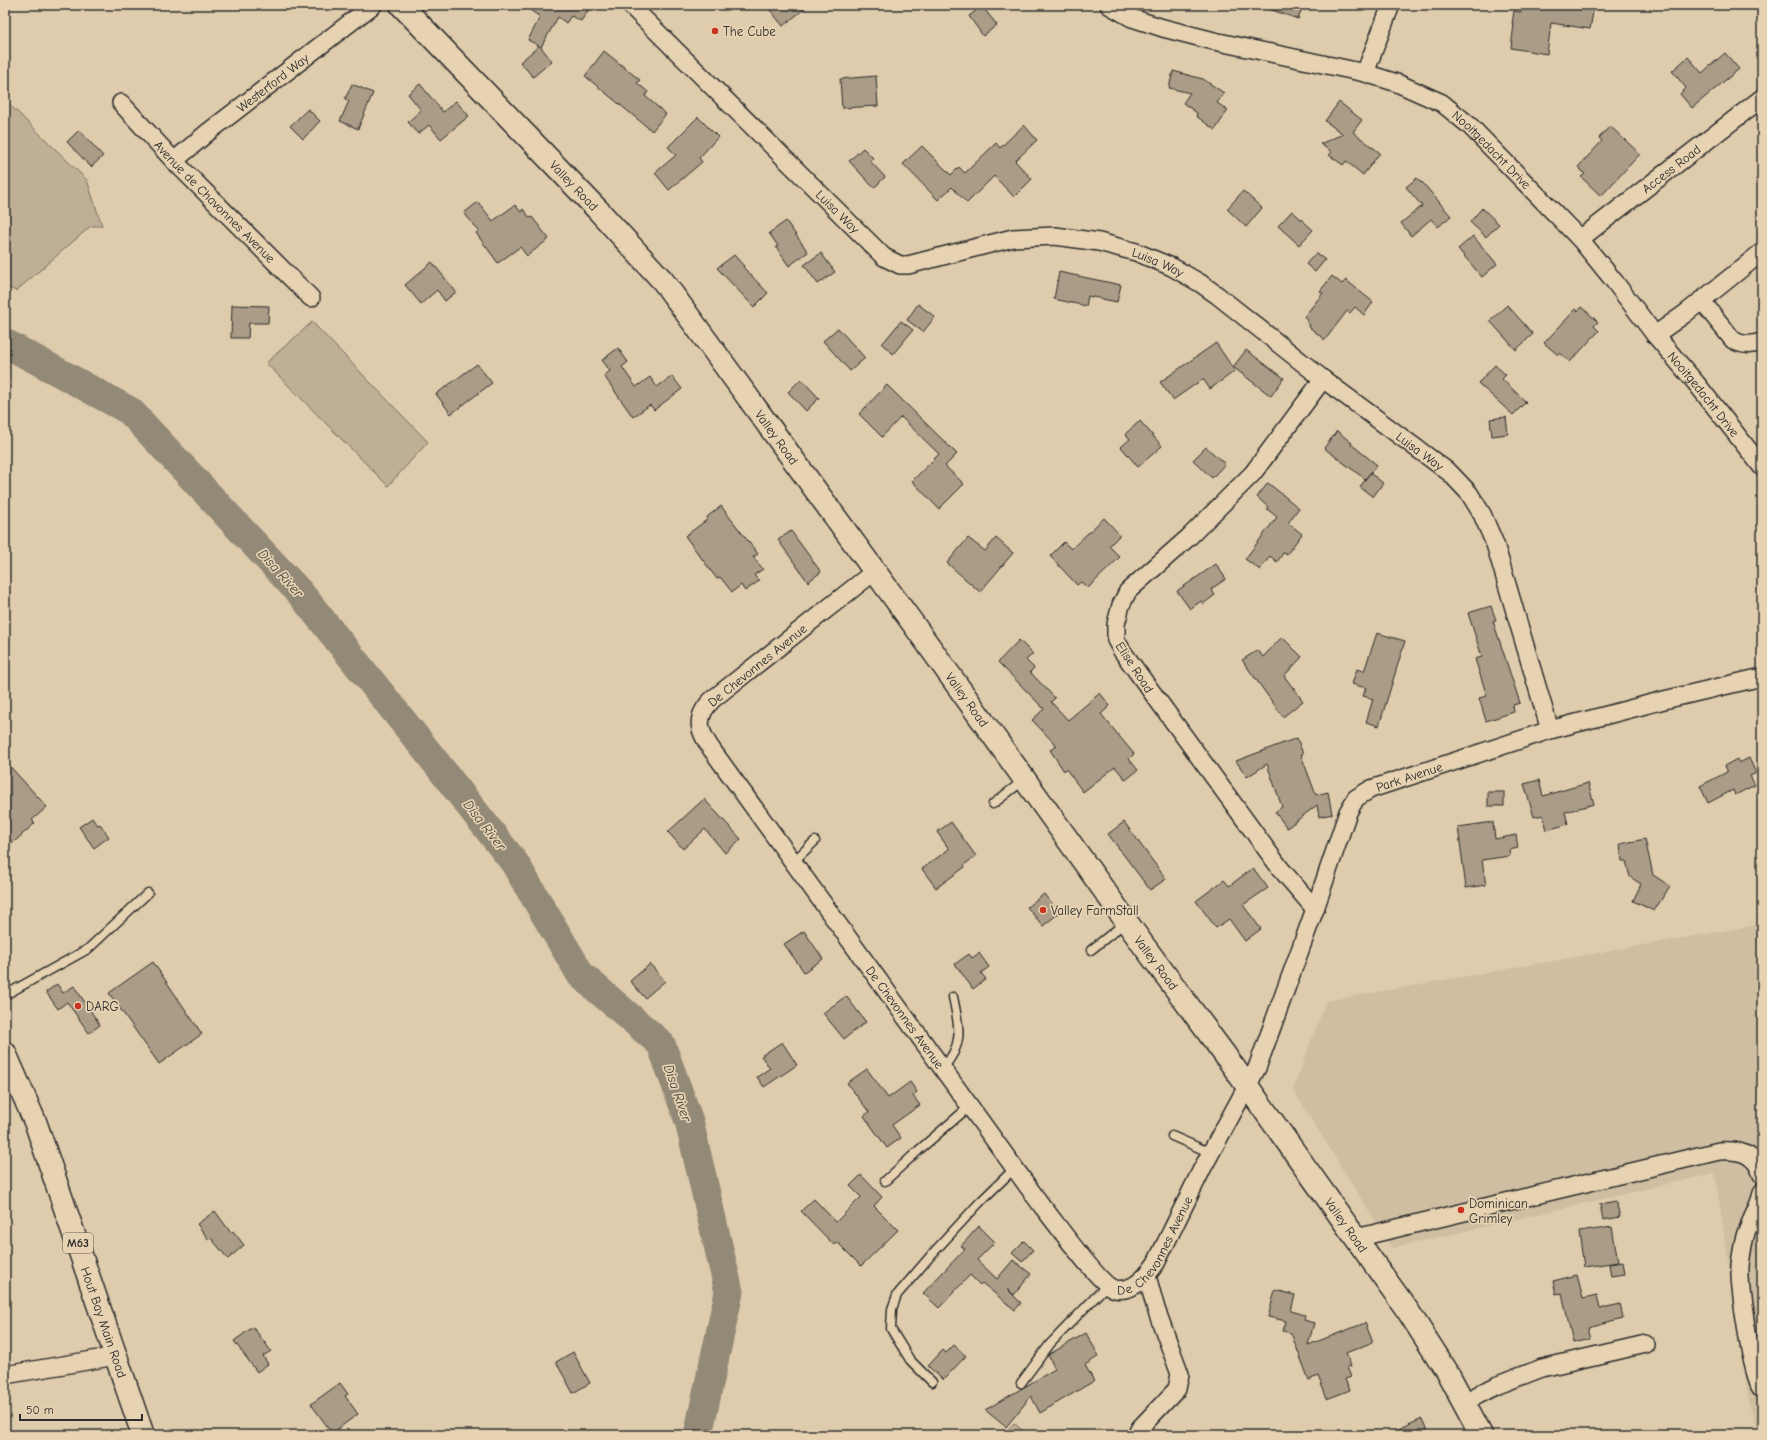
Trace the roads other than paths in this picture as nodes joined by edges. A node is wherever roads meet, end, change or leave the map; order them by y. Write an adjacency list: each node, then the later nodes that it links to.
1 (373, 5): 9 (street, Westerford Way)
2 (401, 5): 18 (street, Valley Road)
3 (630, 5): 16 (street, Luisa Way)
4 (1109, 5): 6 (street, Nooitgedacht Drive)
5 (1391, 5): 6 (street)
6 (1365, 73): 10 (street, Nooitgedacht Drive)
7 (1762, 98): 10 (street, Access Road)
8 (121, 103): 9 (street, Avenue de Chavonnes Avenue)
9 (174, 161): 12 (street, Avenue de Chavonnes Avenue)
10 (1580, 239): 14 (street, Nooitgedacht Drive)
11 (1762, 252): 13 (street)
12 (311, 298)
13 (1701, 300): 14 (street); 15 (street)
14 (1655, 335): 17 (street, Nooitgedacht Drive)
15 (1762, 342)
16 (1323, 379): 20 (street, Luisa Way); 26 (street, Elise Road)
17 (1762, 468)
18 (875, 571): 21 (street, Valley Road); 24 (street, De Chevonnes Avenue)
19 (1762, 677): 20 (street, Park Avenue)
20 (1550, 730): 26 (street, Park Avenue)
21 (1025, 780): 22 (lane); 27 (street, Valley Road)
22 (993, 804)
23 (815, 841): 24 (lane)
24 (793, 862): 32 (street, De Chevonnes Avenue)
25 (148, 893): 29 (lane)
26 (1315, 909): 33 (street, Park Avenue)
27 (1127, 922): 28 (lane); 33 (street, Valley Road)
28 (1091, 950)
29 (5, 995)
30 (953, 998): 32 (lane)
31 (5, 1053): 45 (street, Hout Bay Main Road / M63)
32 (944, 1068): 34 (street, De Chevonnes Avenue)
33 (1247, 1087): 36 (street, De Chevonnes Avenue); 41 (street, Valley Road)
34 (970, 1106): 37 (street, De Chevonnes Avenue); 39 (lane)
35 (1172, 1136): 36 (lane)
36 (1211, 1153): 42 (street, De Chevonnes Avenue)
37 (1015, 1168): 43 (street, De Chevonnes Avenue); 47 (lane)
38 (1762, 1175): 41 (street)
39 (885, 1181)
40 (1762, 1193): 49 (street)
41 (1356, 1238): 50 (street, Valley Road)
42 (1147, 1276): 43 (street, De Chevonnes Avenue); 52 (street)
43 (1107, 1285): 48 (lane)
44 (1646, 1344): 50 (street)
45 (116, 1356): 46 (street); 51 (street, Hout Bay Main Road / M63)
46 (5, 1375)
47 (932, 1382)
48 (1021, 1383)
49 (1762, 1388)
50 (1464, 1402): 53 (street, Valley Road)
51 (143, 1435)
52 (1136, 1435)
53 (1481, 1435)

